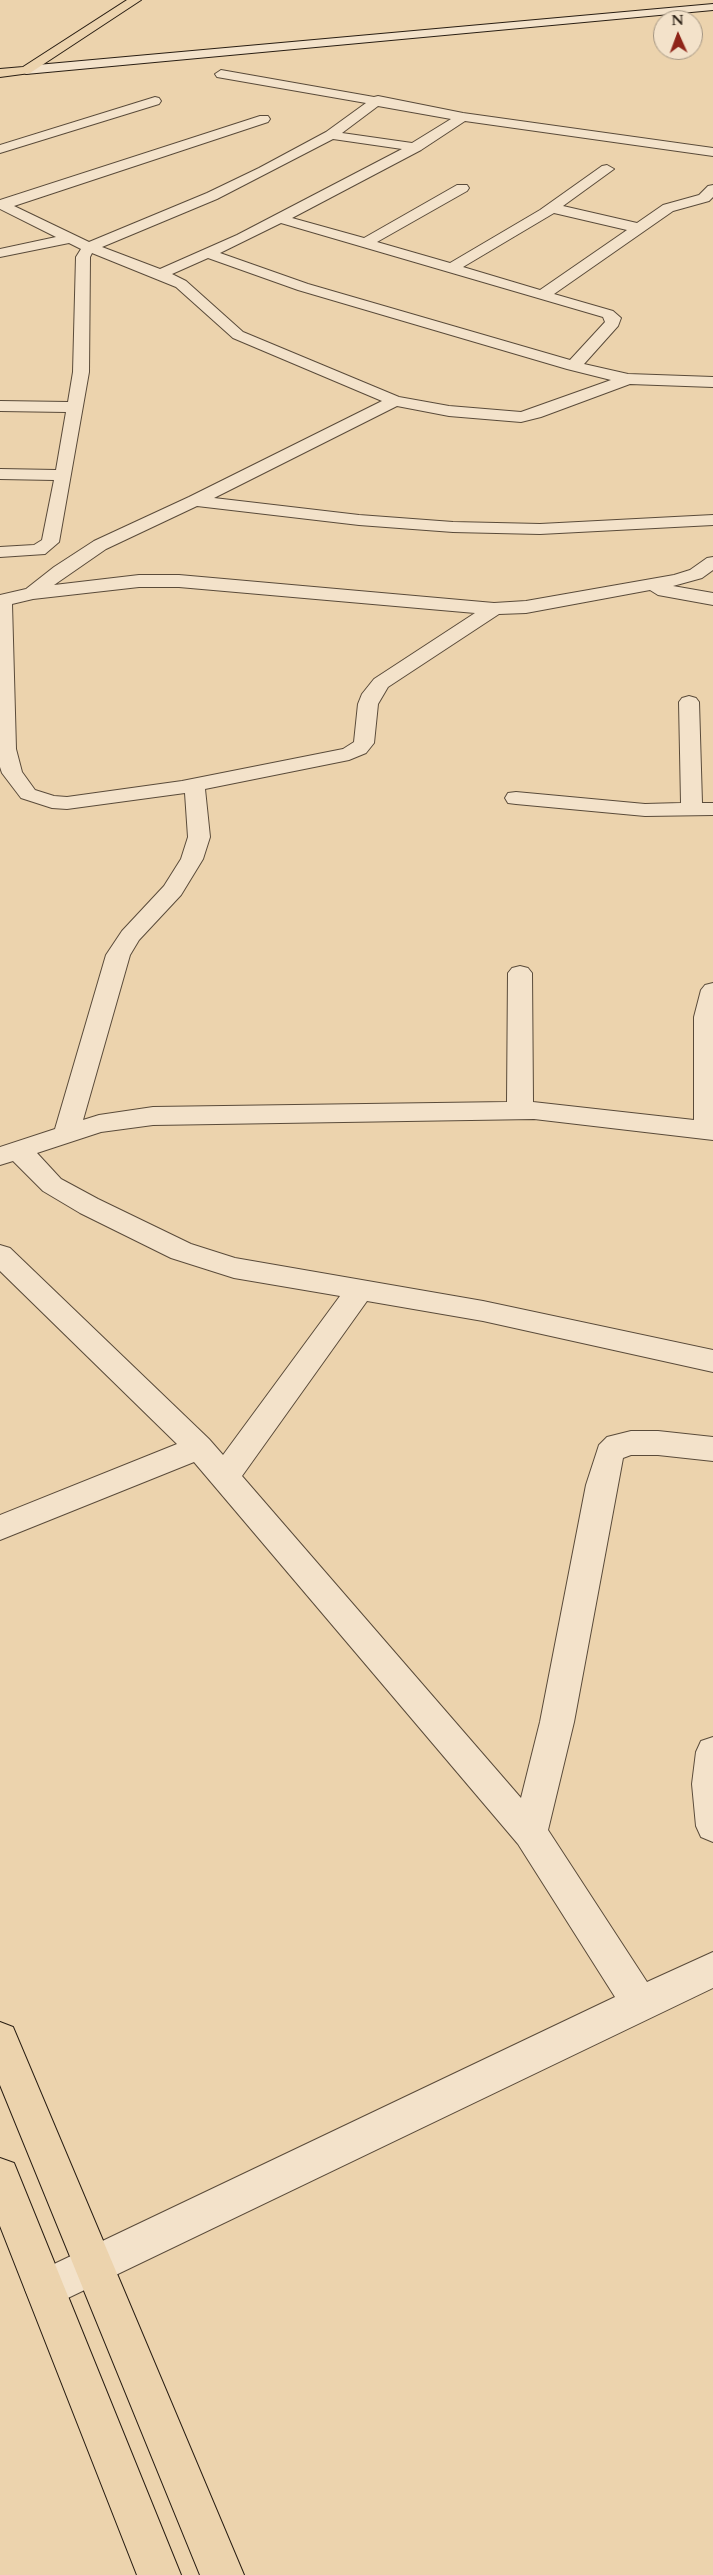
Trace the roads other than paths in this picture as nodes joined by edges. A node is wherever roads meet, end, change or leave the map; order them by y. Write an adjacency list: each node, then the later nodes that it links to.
1 (136, 0): 4 (highway)
2 (713, 1): 4 (street)
3 (713, 7): 6 (street)
4 (37, 63): 5 (highway); 6 (highway)
5 (3, 64)
6 (26, 70): 7 (highway)
7 (0, 73)
8 (221, 74): 9 (street)
9 (378, 100): 11 (street); 13 (street)
10 (155, 101): 15 (street)
11 (464, 117): 14 (street); 16 (street)
12 (264, 119): 20 (street)
13 (331, 135): 14 (street); 26 (street)
14 (416, 147): 22 (street)
15 (0, 149)
16 (713, 152)
17 (607, 169): 21 (street)
18 (462, 188): 25 (street)
19 (713, 189): 23 (street)
20 (1, 204): 24 (street)
21 (552, 208): 23 (street); 29 (street)
22 (278, 218): 25 (street); 28 (street)
23 (638, 228): 31 (street)
24 (70, 238): 26 (street); 27 (street)
25 (366, 243): 29 (street)
26 (89, 247): 30 (street); 37 (street)
27 (0, 253)
28 (209, 254): 30 (street); 32 (street)
29 (452, 268): 31 (street)
30 (160, 274): 35 (street)
31 (544, 294): 32 (street)
32 (573, 366): 33 (street)
33 (628, 379): 34 (street); 35 (street)
34 (713, 382)
35 (395, 401): 40 (street)
36 (0, 406): 37 (street)
37 (75, 407): 39 (street)
38 (0, 474): 39 (street)
39 (64, 475): 42 (street)
40 (194, 501): 41 (street); 45 (street)
41 (713, 520)
42 (0, 552)
43 (713, 562): 44 (street)
44 (644, 587): 46 (street); 48 (street)
45 (33, 593): 47 (street); 48 (street)
46 (713, 598)
47 (2, 600): 50 (street)
48 (494, 609): 50 (street)
49 (689, 702): 52 (street)
50 (194, 785): 58 (street)
51 (516, 798): 52 (street)
52 (692, 810): 53 (street)
53 (713, 810)
54 (520, 973): 56 (street)
55 (713, 990): 57 (street)
56 (520, 1111): 57 (street); 58 (street)
57 (710, 1130)
58 (66, 1136): 59 (street)
59 (10, 1154): 61 (street)
60 (0, 1255): 63 (street)
61 (359, 1291): 62 (street); 65 (street)
62 (713, 1361)
63 (199, 1447): 65 (street); 66 (street)
64 (713, 1449): 69 (street)
65 (224, 1477): 69 (street)
66 (0, 1528)
67 (713, 1752): 68 (street)
68 (713, 1826)
69 (530, 1833): 71 (street)
70 (713, 1969): 71 (street)
71 (640, 2003): 74 (street)
72 (0, 2040): 74 (highway)
73 (0, 2177): 75 (highway)
74 (93, 2265): 75 (street); 77 (highway)
75 (45, 2289): 76 (highway)
76 (159, 2575)
77 (222, 2575)

